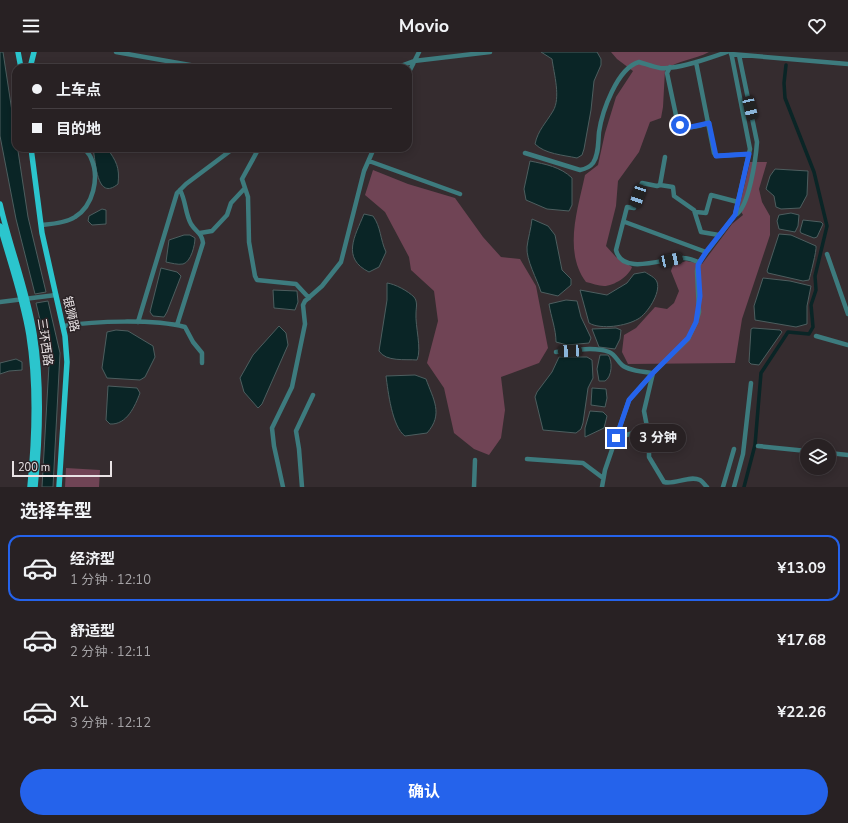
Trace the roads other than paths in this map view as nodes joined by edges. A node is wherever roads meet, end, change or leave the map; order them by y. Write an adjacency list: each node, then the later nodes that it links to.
1 (18, 52): 10 (main road)
2 (34, 52): 11 (main road)
3 (116, 52): 12 (street)
4 (419, 52): 8 (street)
5 (490, 52): 8 (street)
6 (729, 53): 7 (street); 9 (street); 24 (street)
7 (739, 55): 14 (street); 34 (street)
8 (414, 61): 13 (street); 15 (street)
9 (696, 62): 16 (street); 17 (street)
10 (20, 64)
11 (31, 64)
12 (184, 64)
13 (406, 64)
14 (848, 64)
15 (412, 65)
16 (670, 67): 17 (street); 23 (street)
17 (709, 123): 24 (street)
18 (32, 152): 36 (main road, 银狮路)
19 (87, 152): 36 (street)
20 (229, 152): 29 (street)
21 (257, 152): 28 (street)
22 (372, 152): 26 (street)
23 (525, 153)
24 (749, 154): 31 (street)
25 (665, 157): 27 (street)
26 (369, 161): 30 (street); 44 (street)
27 (660, 185): 33 (street); 35 (street)
28 (244, 188): 38 (street); 44 (street)
29 (180, 190): 38 (street); 48 (street)
30 (460, 194)
31 (738, 202): 33 (street); 34 (street)
32 (0, 204): 45 (main road, 三环西路)
33 (696, 212): 39 (street)
34 (735, 215): 39 (street)
35 (625, 222): 40 (street); 42 (street)
36 (42, 225): 43 (main road, 银狮路)
37 (0, 226): 45 (main road, 三环西路)
38 (200, 233): 49 (street)
39 (719, 235): 40 (street)
40 (706, 252): 42 (street)
41 (827, 254): 47 (street)
42 (699, 262): 55 (street)
43 (56, 295): 45 (street); 50 (main road, 银狮路)
44 (310, 298): 71 (street)
45 (24, 300): 46 (street); 68 (main road, 三环西路); 69 (main road, 三环西路)
46 (0, 302)
47 (848, 314)
48 (138, 322): 49 (street); 50 (street)
49 (177, 325): 54 (street)
50 (63, 326): 70 (main road, 银狮路)
51 (816, 336): 52 (street)
52 (848, 346)
53 (556, 352): 55 (street)
54 (202, 363)
55 (653, 373): 58 (street); 59 (street)
56 (751, 383): 77 (street)
57 (313, 395): 72 (street)
58 (648, 429): 59 (street); 75 (street)
59 (616, 438): 67 (street)
60 (758, 446): 62 (street)
61 (734, 448): 76 (street)
62 (800, 450)
63 (836, 454): 64 (street)
64 (848, 455)
65 (527, 459): 67 (street)
66 (475, 460): 73 (street)
67 (604, 478): 74 (street)
68 (30, 487)
69 (35, 487)
70 (59, 487)
71 (283, 487)
72 (302, 487)
73 (474, 487)
74 (602, 487)
75 (707, 487)
76 (723, 487)
77 (734, 487)

